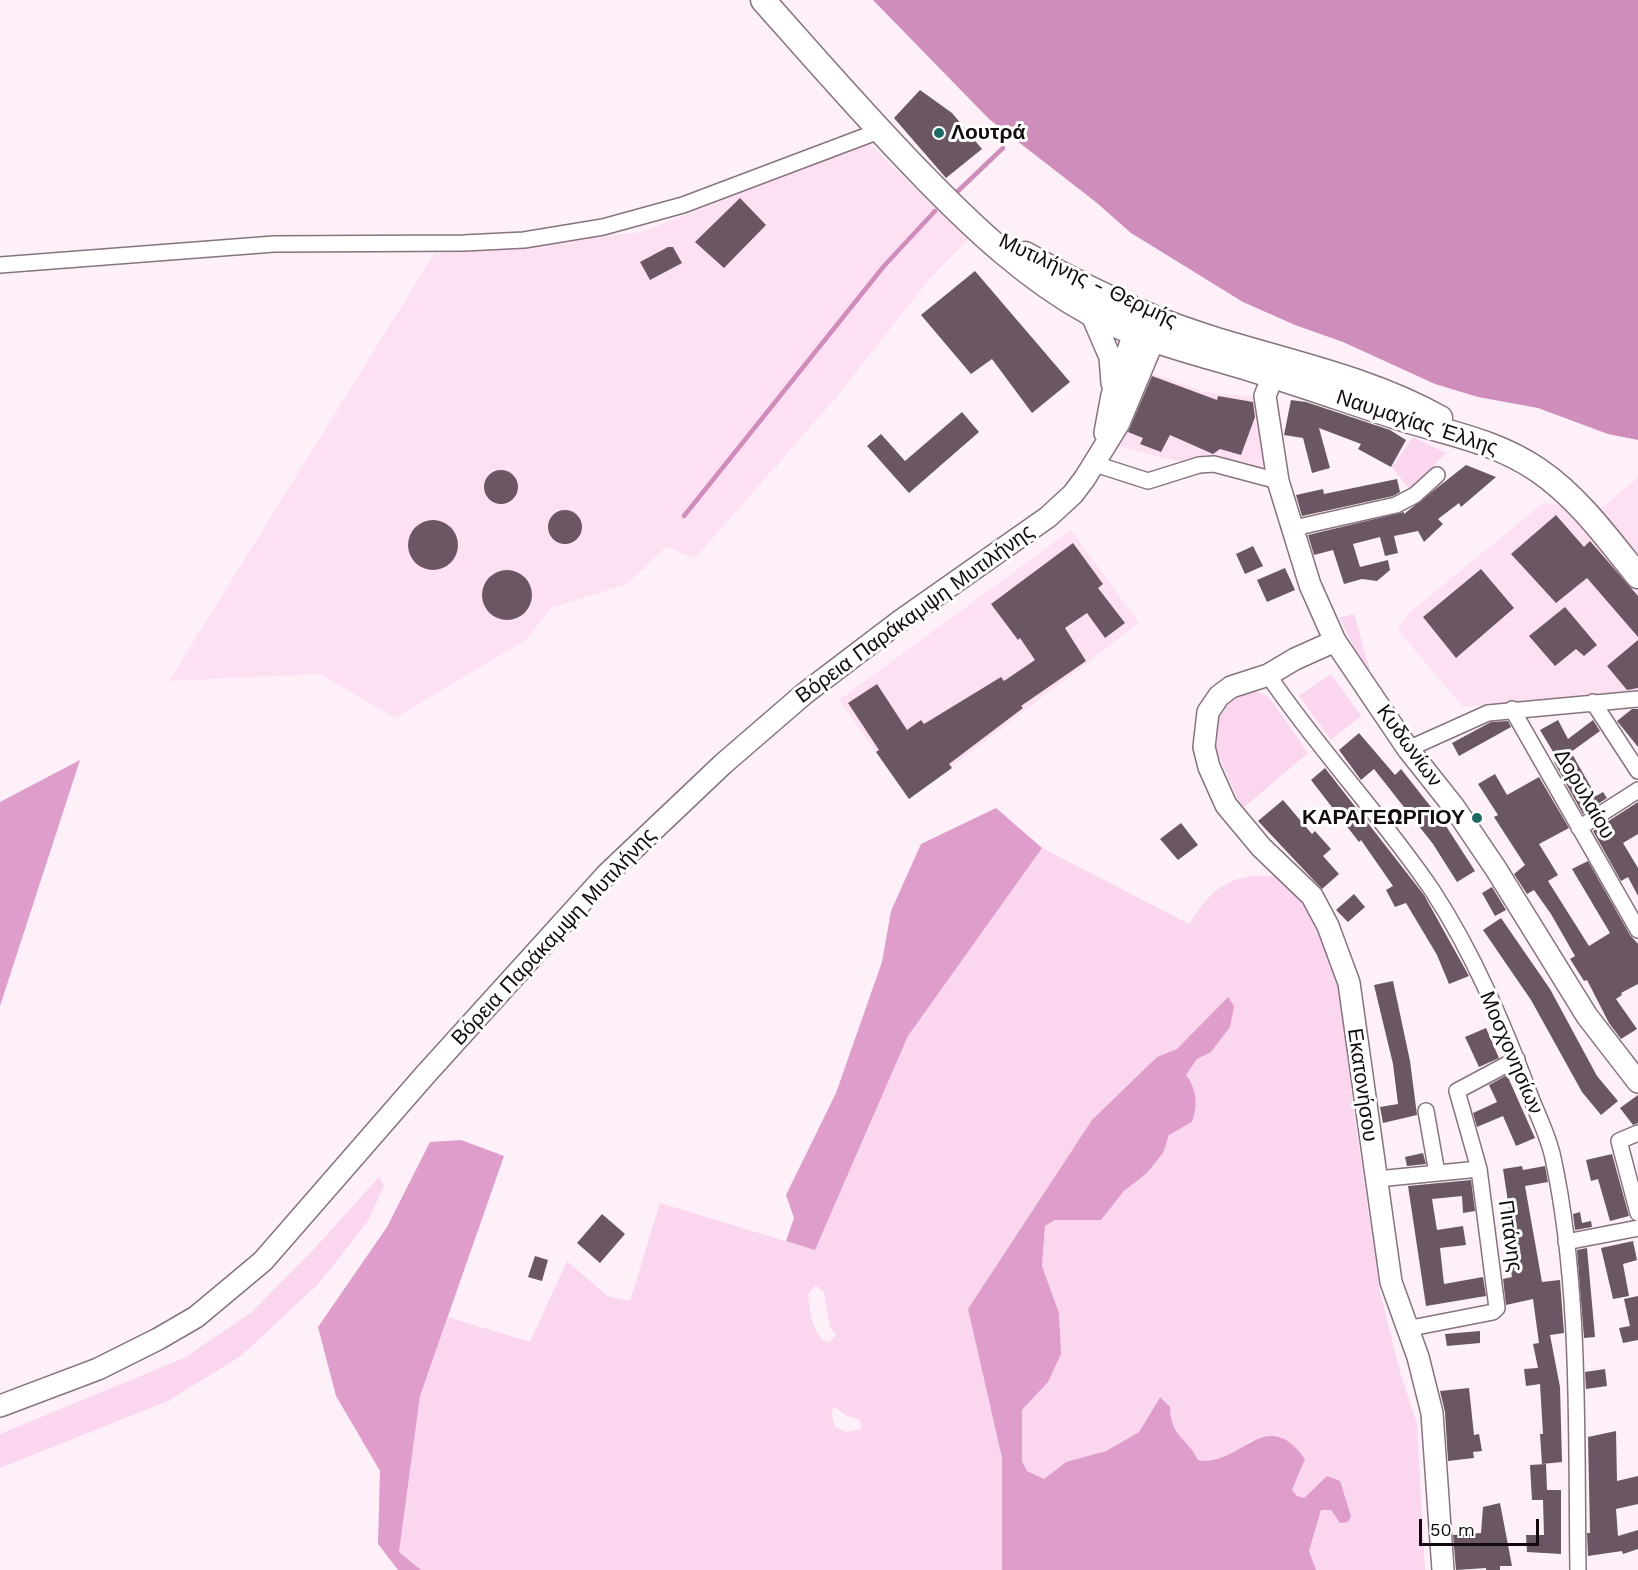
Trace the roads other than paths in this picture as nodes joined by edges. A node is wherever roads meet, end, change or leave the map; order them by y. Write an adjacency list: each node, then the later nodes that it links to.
1 (763, 0): 2 (main road, Μυτιλήνης - Θερμής)
2 (879, 131): 3 (main road, Μυτιλήνης - Θερμής); 4 (street)
3 (970, 224): 5 (main road, Μυτιλήνης - Θερμής); 6 (main road, Μυτιλήνης - Θερμής)
4 (0, 265)
5 (1091, 313): 6 (main road, Μυτιλήνης - Θερμής); 8 (street)
6 (1147, 329): 7 (main road, Ναυμαχίας Έλλης); 8 (street, Βόρεια Παράκαμψη Μυτιλήνης); 9 (main road, Μυτιλήνης - Θερμής); 10 (street, Βόρεια Παράκαμψη Μυτιλήνης)
7 (1273, 375): 9 (main road, Ναυμαχίας Έλλης); 12 (street, Κυδωνίων)
8 (1112, 395): 10 (street, Βόρεια Παράκαμψη Μυτιλήνης)
9 (1475, 438): 14 (main road, Ναυμαχίας Έλλης)
10 (1098, 456): 12 (street); 36 (street, Βόρεια Παράκαμψη Μυτιλήνης)
11 (1437, 476): 13 (street)
12 (1278, 481): 13 (street, Κυδωνίων)
13 (1294, 528): 15 (street, Κυδωνίων)
14 (1638, 576)
15 (1335, 641): 16 (street); 20 (street, Κυδωνίων)
16 (1268, 675): 25 (street, Μοσχονησίων); 31 (street, Εκατονήσου)
17 (1638, 699): 18 (street)
18 (1593, 702): 19 (street); 21 (street)
19 (1512, 709): 20 (street); 23 (street, Δορυλαίου)
20 (1408, 748): 26 (street, Κυδωνίων)
21 (1638, 771)
22 (1638, 790): 23 (street)
23 (1579, 828): 24 (street, Δορυλαίου)
24 (1638, 930)
25 (1517, 1059): 29 (street, Πιτάνης); 34 (street, Μοσχονησίων)
26 (1638, 1082)
27 (1426, 1112): 30 (street)
28 (1638, 1133): 32 (street)
29 (1479, 1169): 30 (street); 35 (street, Πιτάνης)
30 (1437, 1173): 31 (street)
31 (1377, 1179): 35 (street, Εκατονήσου)
32 (1638, 1213)
33 (1638, 1228): 34 (street)
34 (1566, 1242): 38 (street, Μοσχονησίων)
35 (1406, 1329): 37 (street, Εκατονήσου)
36 (0, 1406)
37 (1443, 1570)
38 (1578, 1570)

